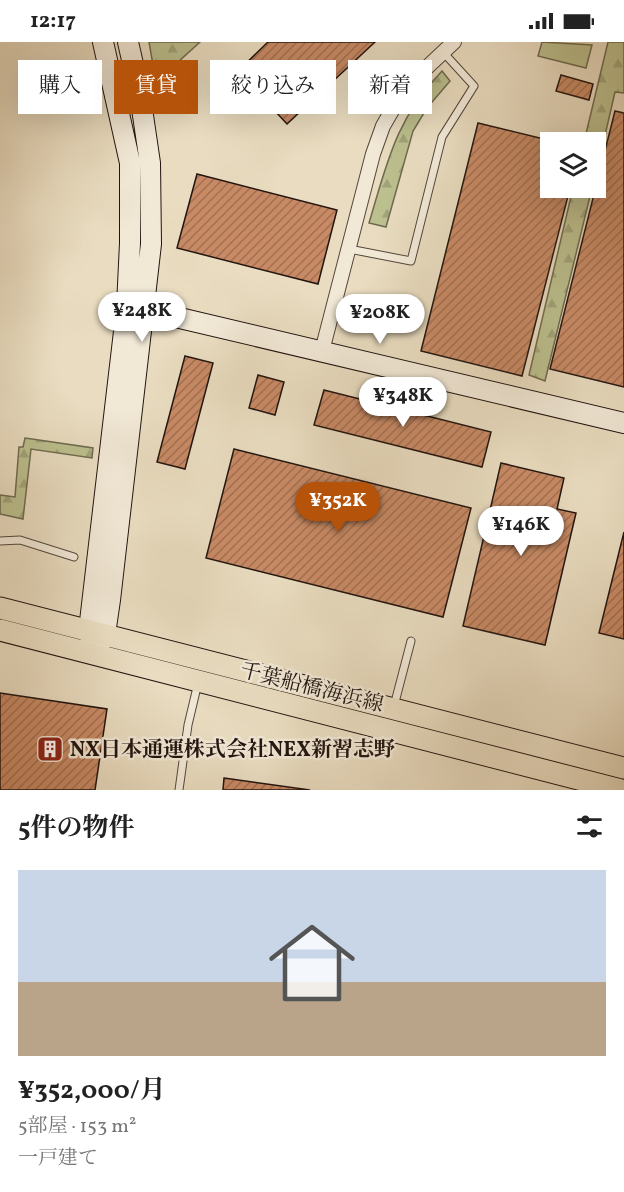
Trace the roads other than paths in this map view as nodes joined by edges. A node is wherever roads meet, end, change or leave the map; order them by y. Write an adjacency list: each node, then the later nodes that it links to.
1 (103, 42): 6 (street)
2 (128, 42): 6 (street)
3 (454, 42): 4 (street)
4 (443, 52): 5 (street); 5 (lane)
5 (349, 249): 7 (street)
6 (136, 308): 7 (street); 13 (street)
7 (322, 351): 8 (street)
8 (624, 423)
9 (0, 541): 10 (lane)
10 (74, 557)
11 (0, 608): 13 (main road, 千葉船橋海浜線)
12 (0, 630): 15 (main road, 千葉船橋海浜線)
13 (97, 632): 15 (street); 17 (main road, 千葉船橋海浜線)
14 (411, 642): 17 (lane)
15 (94, 654): 16 (main road, 千葉船橋海浜線)
16 (199, 681): 20 (lane); 21 (main road, 千葉船橋海浜線)
17 (394, 708): 18 (main road, 千葉船橋海浜線)
18 (624, 768)
19 (624, 782): 21 (street)
20 (179, 790)
21 (619, 790)

